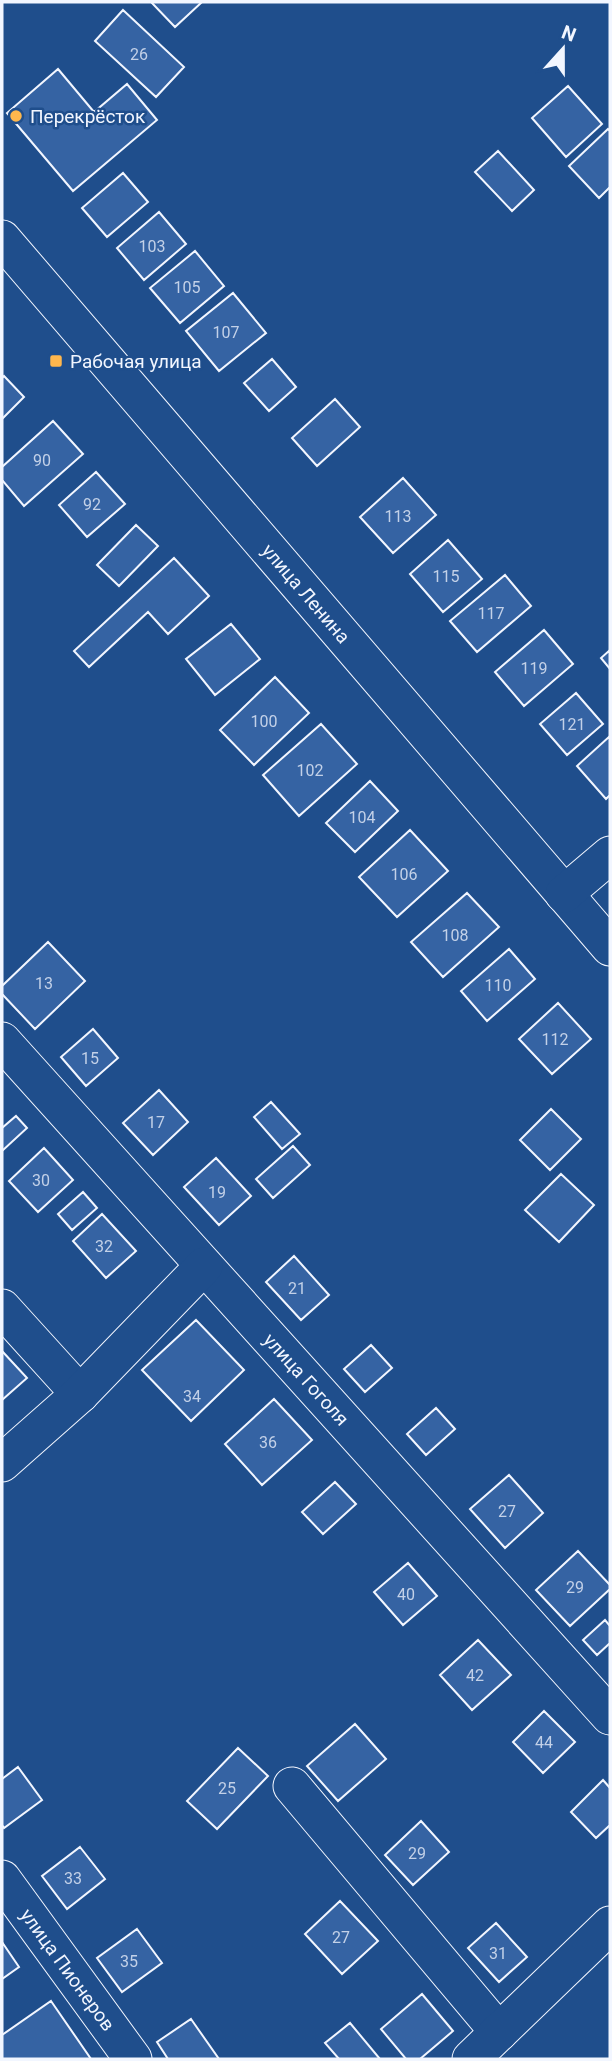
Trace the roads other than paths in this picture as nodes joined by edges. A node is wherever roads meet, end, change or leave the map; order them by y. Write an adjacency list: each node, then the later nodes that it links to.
1 (2, 239): 3 (street, улица Ленина)
2 (610, 855): 3 (street)
3 (564, 894): 4 (street, улица Ленина)
4 (610, 947)
5 (2, 1041): 6 (street, улица Гоголя)
6 (204, 1266): 8 (street); 10 (street, улица Гоголя)
7 (2, 1308): 8 (street)
8 (80, 1394): 9 (street)
9 (2, 1463)
10 (610, 1717)
11 (292, 1786): 14 (street)
12 (2, 1879): 15 (street, улица Пионеров)
13 (610, 1925): 14 (street)
14 (499, 2032): 16 (street)
15 (133, 2059)
16 (471, 2059)

